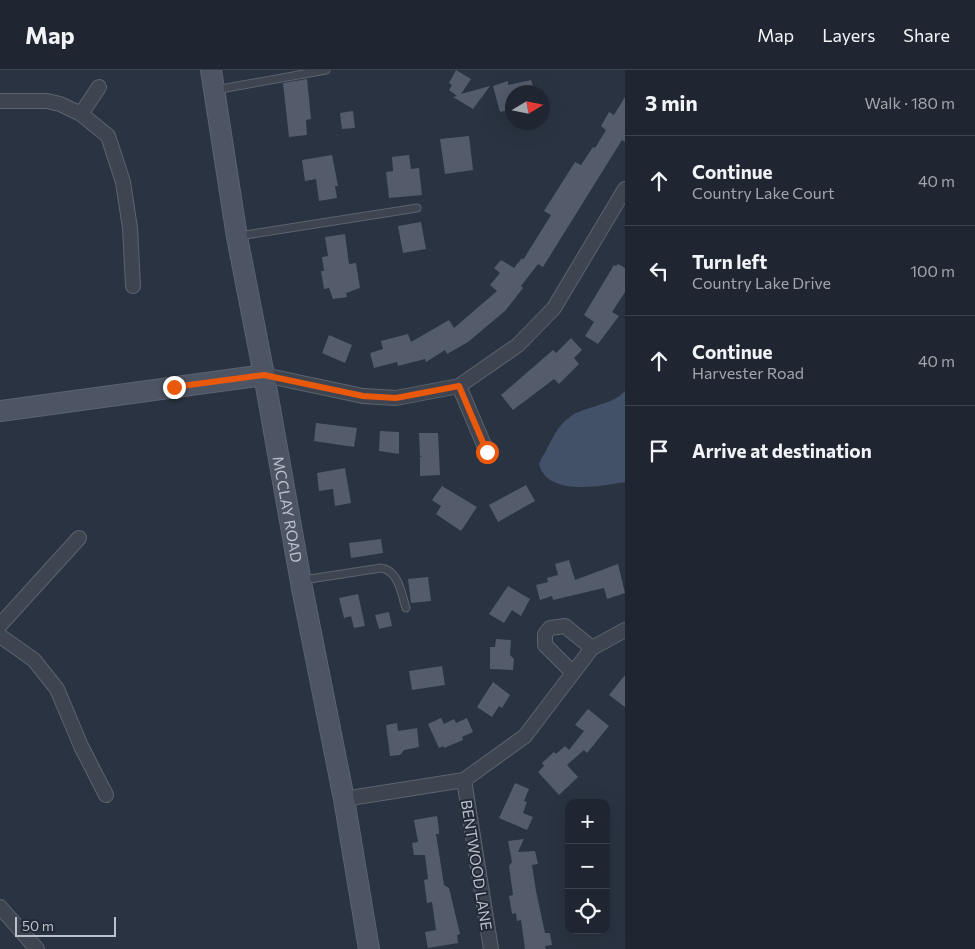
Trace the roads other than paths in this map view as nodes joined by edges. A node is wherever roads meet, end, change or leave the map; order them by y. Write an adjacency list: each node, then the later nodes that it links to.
1 (326, 70): 2 (lane)
2 (213, 80): 8 (main road, MCCLAY ROAD)
3 (99, 87): 5 (street)
4 (0, 101): 5 (street)
5 (81, 114): 9 (street)
6 (625, 190): 11 (street)
7 (417, 208): 8 (lane)
8 (237, 237): 10 (main road, MCCLAY ROAD)
9 (133, 286)
10 (264, 375): 11 (street); 12 (main road); 15 (main road, MCCLAY ROAD)
11 (459, 386): 13 (street)
12 (0, 411)
13 (487, 452)
14 (79, 538): 17 (street)
15 (300, 581): 16 (lane); 24 (main road, MCCLAY ROAD)
16 (406, 608)
17 (0, 625)
18 (625, 630): 20 (street)
19 (0, 636): 23 (street)
20 (592, 648): 21 (street); 21 (street)
21 (574, 674): 22 (street)
22 (464, 780): 24 (street); 28 (street, BENTWOOD LANE)
23 (106, 795)
24 (344, 799): 27 (main road, MCCLAY ROAD)
25 (0, 906): 26 (street)
26 (37, 949)
27 (369, 949)
28 (491, 949)

